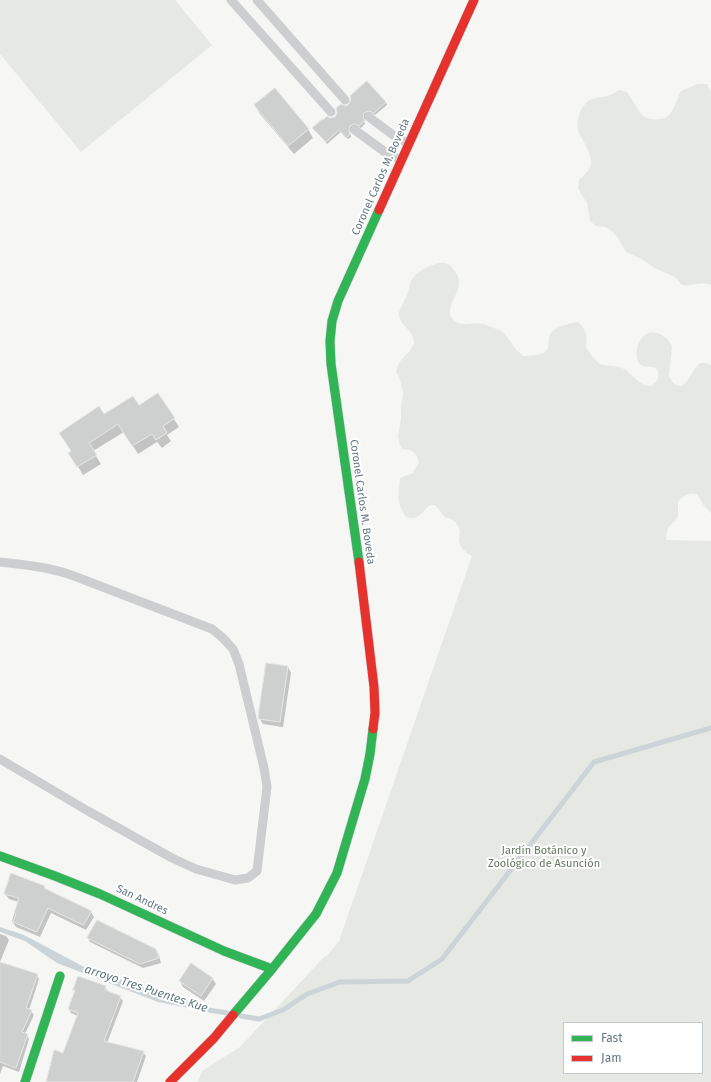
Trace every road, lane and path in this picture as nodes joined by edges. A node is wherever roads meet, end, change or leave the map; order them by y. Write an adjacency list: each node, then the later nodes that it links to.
1 (231, 0): 5 (lane)
2 (257, 0): 4 (lane)
3 (474, 0): 8 (street, Coronel Carlos M. Boveda)
4 (345, 100)
5 (331, 112)
6 (369, 118): 8 (lane)
7 (355, 130): 9 (lane)
8 (409, 144): 9 (street, Coronel Carlos M. Boveda)
9 (402, 160): 13 (street, Coronel Carlos M. Boveda)
10 (0, 562): 11 (lane)
11 (0, 759)
12 (0, 856): 13 (street, San Andres)
13 (272, 969): 16 (street, Coronel Carlos M. Boveda)
14 (60, 976): 15 (street)
15 (25, 1082)
16 (170, 1082)

